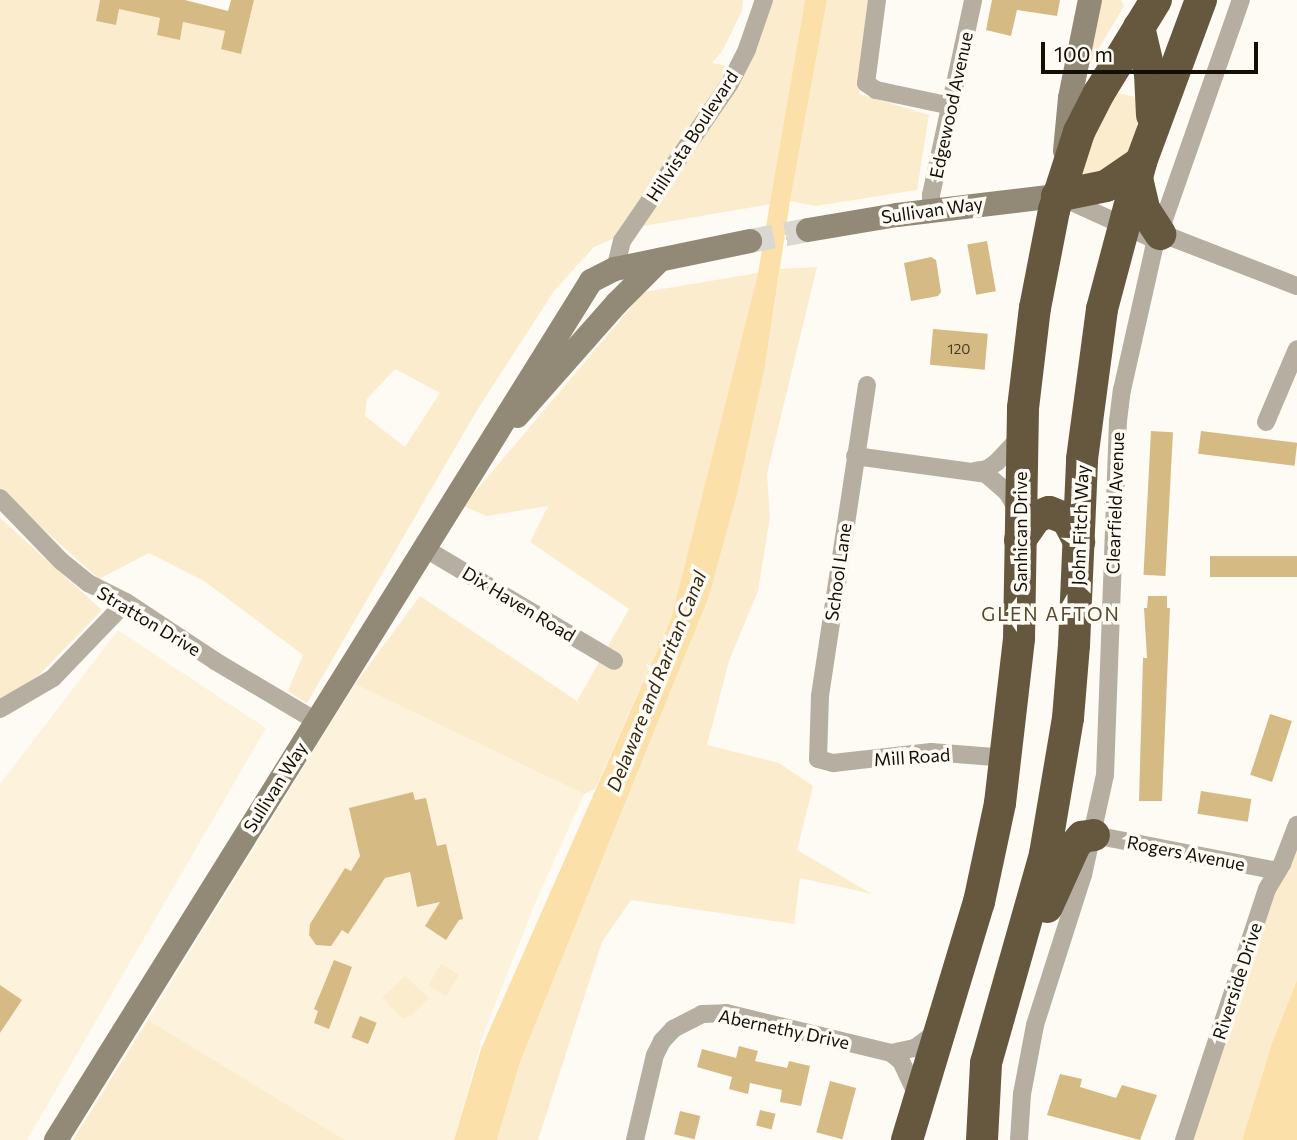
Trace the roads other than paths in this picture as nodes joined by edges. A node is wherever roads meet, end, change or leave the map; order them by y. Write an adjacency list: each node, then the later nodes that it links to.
1 (764, 0): 20 (street, Hillvista Boulevard)
2 (877, 0): 11 (street)
3 (973, 0): 11 (street, Edgewood Avenue)
4 (1090, 0): 13 (main road, Sanhican Drive)
5 (1156, 0): 8 (highway)
6 (1201, 0): 12 (highway, John Fitch Way)
7 (1241, 0): 17 (street, Clearfield Avenue)
8 (1136, 14): 9 (highway); 10 (highway)
9 (1099, 93): 10 (highway); 13 (highway)
10 (1151, 94): 12 (highway)
11 (951, 106): 14 (street, Edgewood Avenue)
12 (1143, 157): 13 (highway); 15 (highway, John Fitch Way); 17 (highway)
13 (1060, 186): 14 (main road, Sullivan Way); 15 (street); 27 (highway, Sanhican Drive)
14 (931, 210): 16 (main road, Sullivan Way)
15 (1123, 224): 17 (street); 32 (highway, John Fitch Way)
16 (808, 230)
17 (1160, 234): 21 (street); 41 (street, Clearfield Avenue)
18 (750, 241): 19 (main road, Sullivan Way)
19 (660, 260): 20 (main road, Sullivan Way); 23 (main road, Sullivan Way)
20 (615, 269): 23 (main road); 26 (main road, Sullivan Way)
21 (1297, 286)
22 (1297, 349): 25 (street)
23 (563, 366): 26 (main road, Sullivan Way)
24 (867, 385): 28 (street, School Lane)
25 (1266, 422)
26 (497, 436): 33 (main road, Sullivan Way)
27 (1021, 436): 29 (street); 31 (highway, Sanhican Drive)
28 (855, 456): 29 (street); 39 (street, School Lane)
29 (975, 471): 31 (street)
30 (0, 498): 34 (street, Stratton Drive)
31 (1020, 527): 32 (highway); 38 (highway, Sanhican Drive)
32 (1079, 542): 43 (highway, John Fitch Way)
33 (424, 548): 35 (street, Dix Haven Road); 37 (main road, Sullivan Way)
34 (127, 603): 36 (street); 37 (street, Stratton Drive)
35 (614, 661)
36 (0, 709)
37 (316, 721): 48 (main road, Sullivan Way)
38 (1007, 758): 39 (street, Mill Road); 44 (highway, Sanhican Drive)
39 (818, 759)
40 (1297, 825): 42 (street, Riverside Drive)
41 (1094, 835): 42 (street, Rogers Avenue); 43 (highway); 52 (street, Clearfield Avenue)
42 (1278, 871): 53 (street, Riverside Drive)
43 (1012, 970): 46 (highway, John Fitch Way)
44 (939, 1030): 45 (street); 47 (highway, Sanhican Drive)
45 (891, 1053): 47 (street); 49 (street, Abernethy Drive)
46 (982, 1104): 50 (highway); 51 (highway, John Fitch Way)
47 (914, 1125)
48 (56, 1140)
49 (635, 1140)
50 (973, 1140)
51 (982, 1140)
52 (1019, 1140)
53 (1184, 1140)

